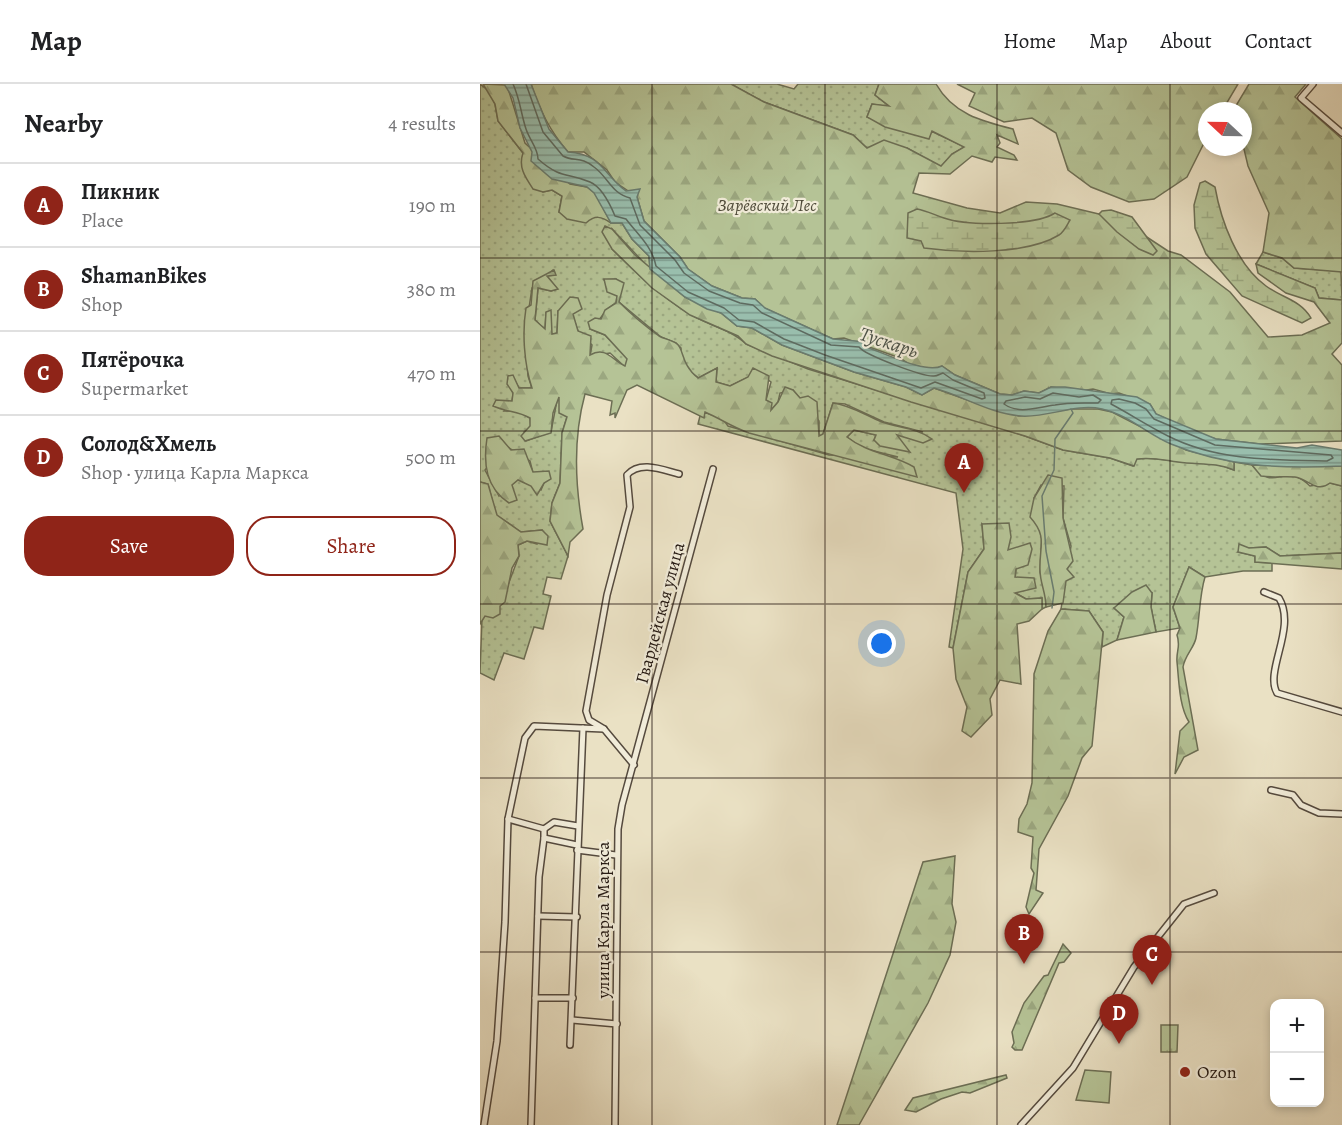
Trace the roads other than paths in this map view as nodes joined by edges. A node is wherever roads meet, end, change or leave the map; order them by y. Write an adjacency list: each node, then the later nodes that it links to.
1 (1313, 84): 2 (street)
2 (1342, 132)
3 (713, 469): 9 (street, Гвардейская улица)
4 (680, 474): 8 (street)
5 (1264, 592): 6 (street)
6 (1342, 712)
7 (583, 728): 8 (street); 12 (street); 13 (street, улица Карла Маркса)
8 (604, 729): 9 (street)
9 (634, 765): 17 (street, улица Карла Маркса)
10 (1271, 790): 11 (street)
11 (1342, 814)
12 (508, 819): 14 (street); 26 (street)
13 (578, 826): 14 (street); 16 (street, улица Карла Маркса)
14 (544, 829): 15 (street)
15 (544, 838): 16 (street); 19 (street)
16 (577, 848): 17 (street); 20 (street, улица Карла Маркса)
17 (616, 855): 24 (street, улица Карла Маркса)
18 (1214, 893): 29 (street)
19 (538, 916): 20 (street); 21 (street)
20 (577, 917): 22 (street, улица Карла Маркса)
21 (535, 998): 22 (street); 27 (street)
22 (573, 998): 23 (street, улица Карла Маркса)
23 (572, 1020): 24 (street); 25 (street, улица Карла Маркса)
24 (617, 1024): 28 (street, улица Карла Маркса)
25 (570, 1045)
26 (484, 1125)
27 (531, 1125)
28 (615, 1125)
29 (1021, 1125)

